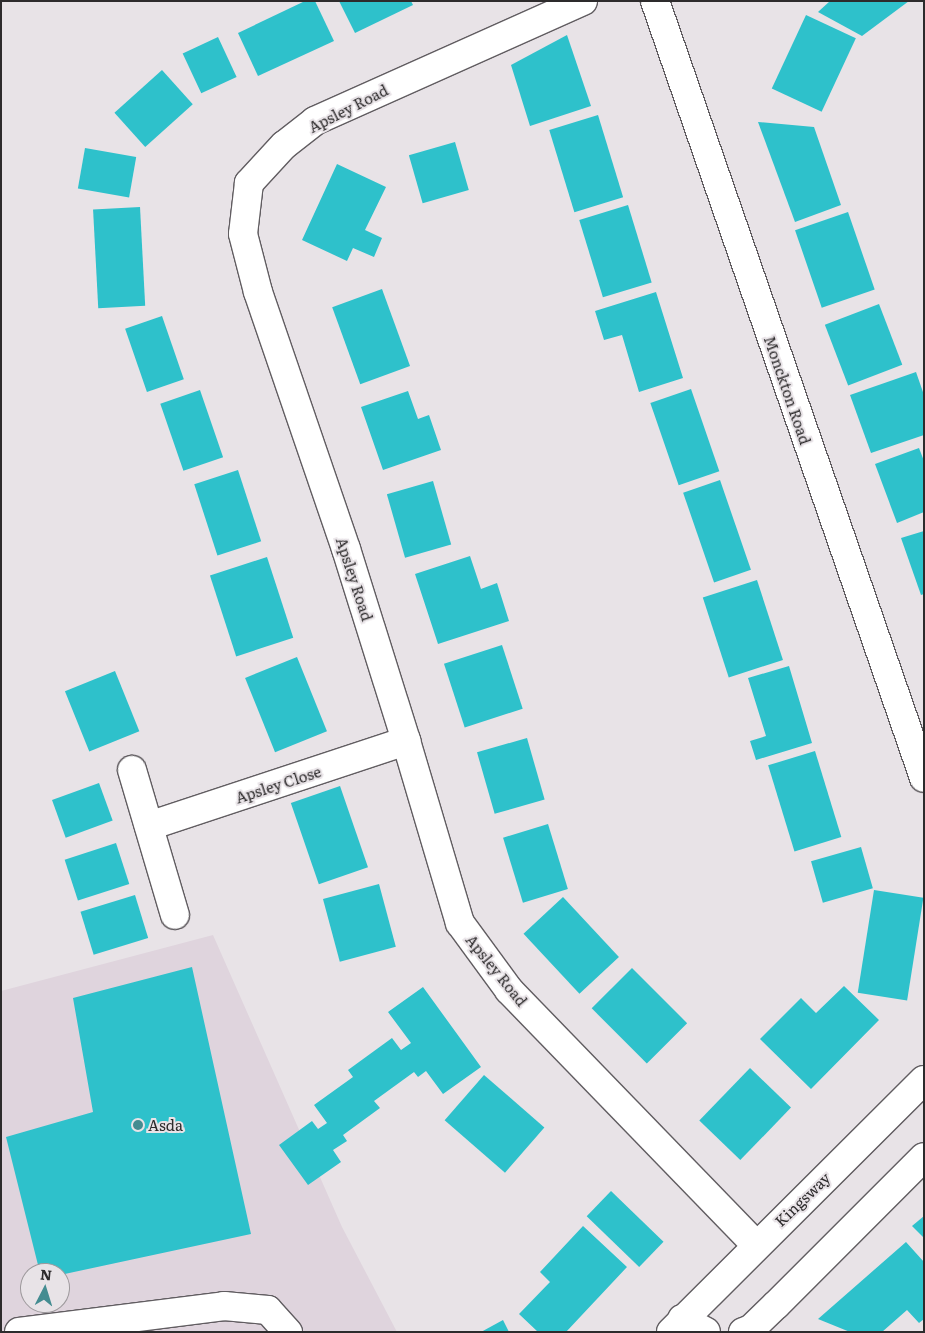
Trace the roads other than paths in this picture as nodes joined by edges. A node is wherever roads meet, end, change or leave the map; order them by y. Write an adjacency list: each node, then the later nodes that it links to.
1 (583, 1): 3 (street, Apsley Road)
2 (655, 1): 5 (street, Monckton Road)
3 (406, 741): 6 (street, Apsley Close); 10 (street, Apsley Road)
4 (132, 770): 6 (street)
5 (924, 778)
6 (149, 826): 7 (street)
7 (175, 915)
8 (924, 1080): 10 (street, Kingsway)
9 (924, 1157): 14 (street)
10 (756, 1245): 12 (street, Kingsway)
11 (106, 1326): 13 (street); 15 (street)
12 (676, 1326): 16 (street, Kingsway)
13 (29, 1331)
14 (753, 1331)
15 (288, 1332)
16 (706, 1332)

